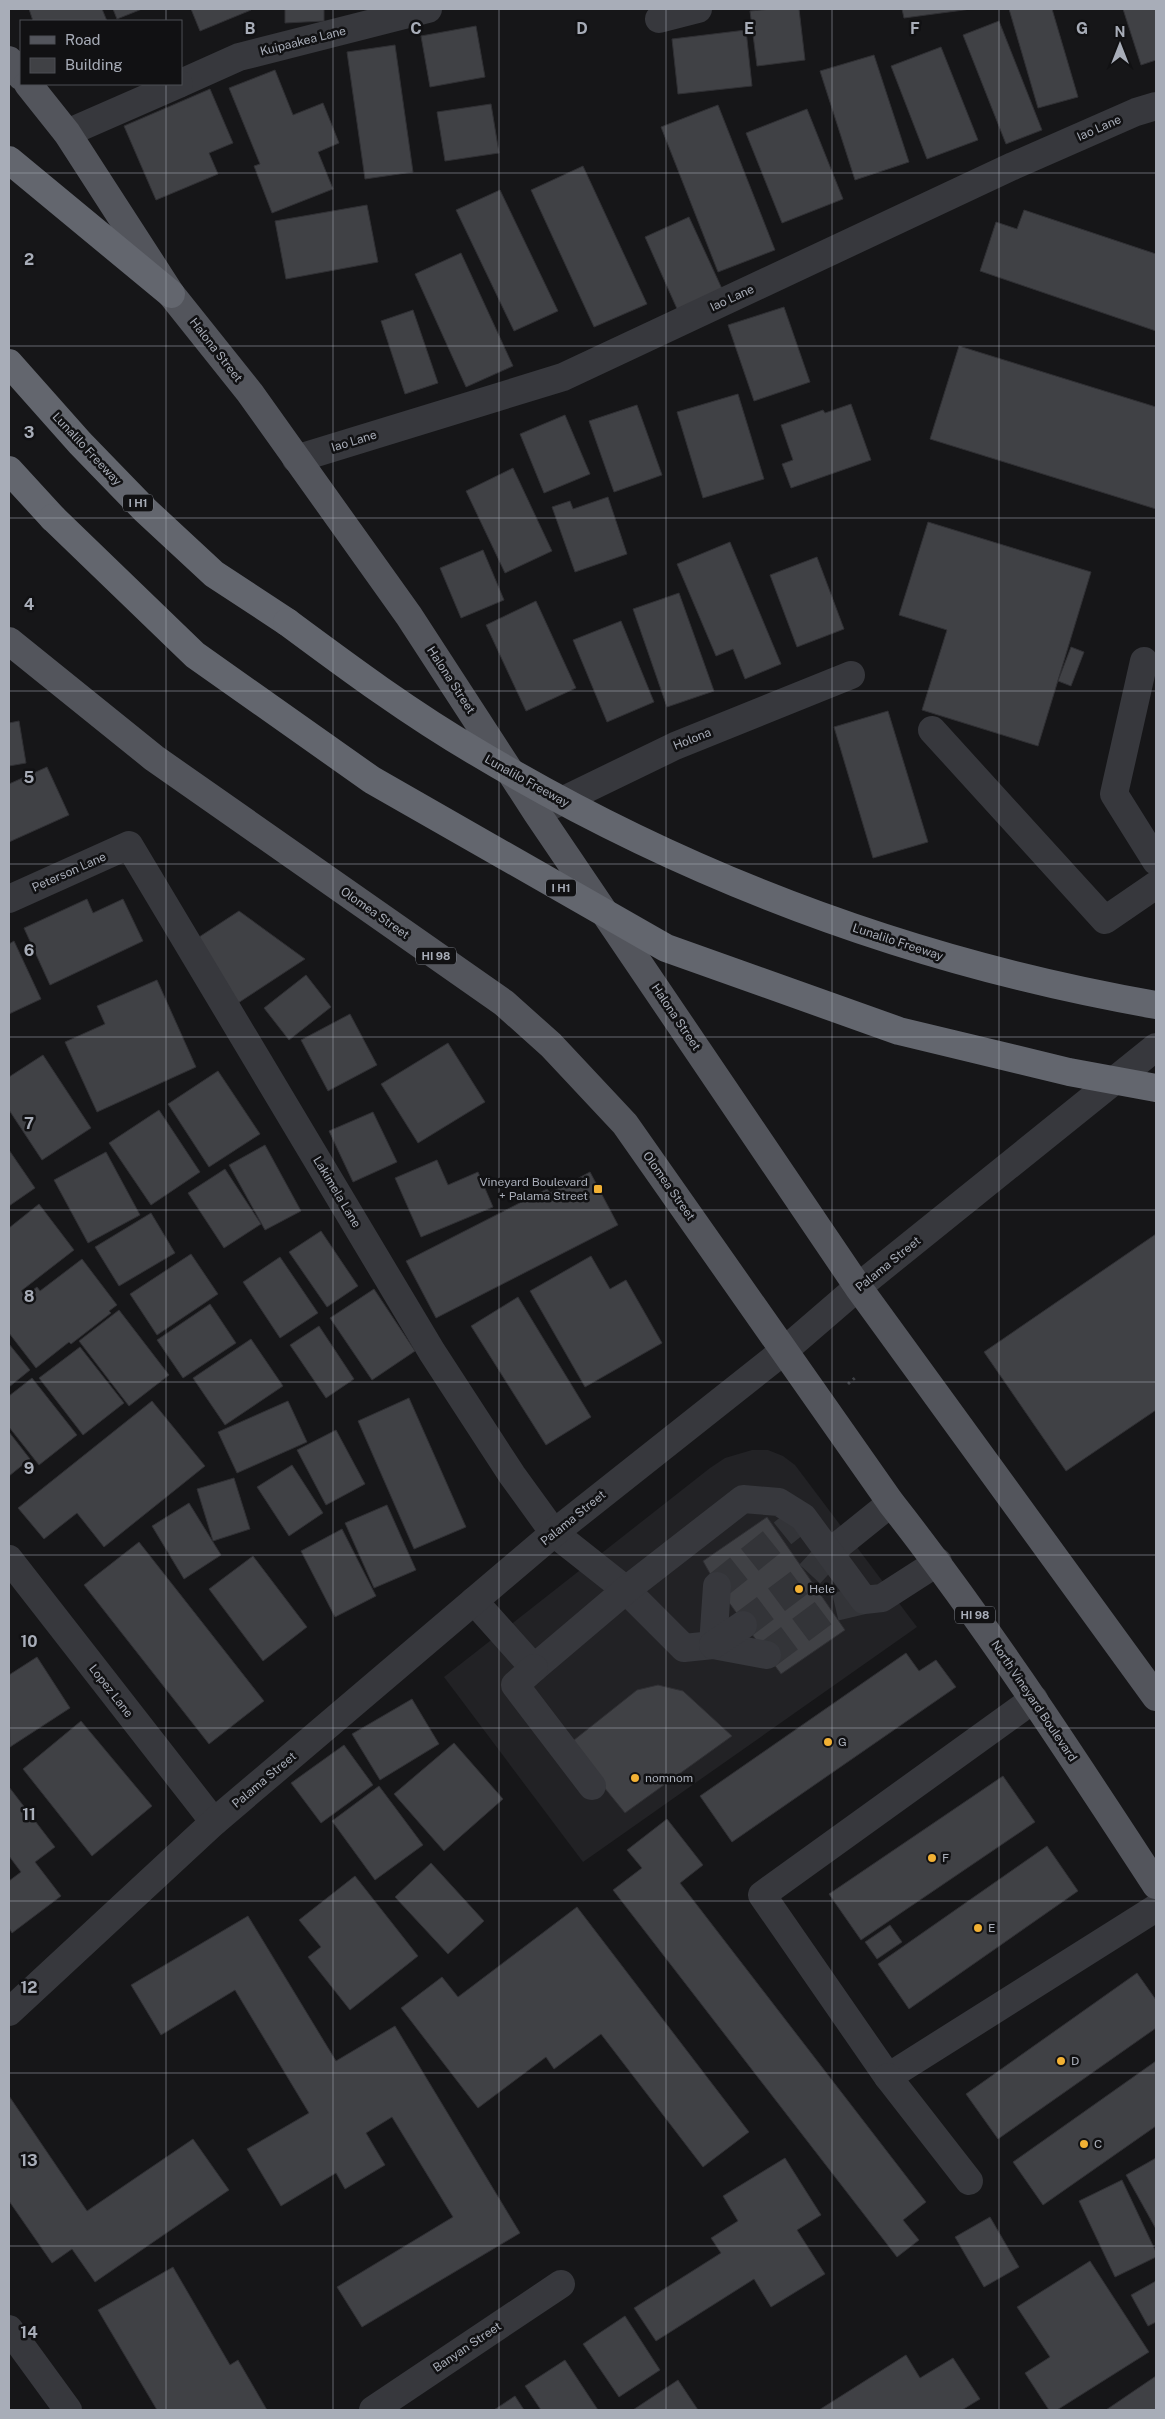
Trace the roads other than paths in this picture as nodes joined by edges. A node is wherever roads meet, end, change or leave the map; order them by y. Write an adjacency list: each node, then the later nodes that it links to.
1 (428, 9): 6 (street, Kuipaakea Lane)
2 (698, 9): 3 (street)
3 (659, 19)
4 (9, 60): 5 (main road)
5 (20, 75)
6 (182, 82)
7 (29, 85): 10 (main road, Halona Street)
8 (175, 85): 10 (street, Kuipaakea Lane)
9 (1156, 106): 14 (street, Iao Lane)
10 (67, 133): 12 (main road, Halona Street)
11 (9, 160): 12 (highway)
12 (171, 294): 14 (main road, Halona Street)
13 (9, 363): 25 (highway, Lunalilo Freeway / I H1, bridge)
14 (296, 459): 20 (main road, Halona Street)
15 (9, 470): 27 (highway, I H1, bridge)
16 (11, 646): 29 (main road, Olomea Street / HI 98)
17 (1144, 662): 22 (street)
18 (851, 675): 20 (street, Holona)
19 (932, 730): 23 (street)
20 (538, 812): 28 (main road, Halona Street)
21 (129, 845): 24 (street, Peterson Lane); 31 (street, Lakimela Lane)
22 (1156, 861)
23 (1156, 885)
24 (9, 899)
25 (1156, 1005)
26 (1156, 1047): 28 (street, Palama Street)
27 (1156, 1088)
28 (858, 1287): 29 (street, Palama Street); 42 (main road)
29 (785, 1350): 30 (main road, North Vineyard Boulevard / HI 98); 31 (street, Palama Street)
30 (891, 1503): 32 (street); 34 (main road, North Vineyard Boulevard / HI 98)
31 (554, 1533): 36 (street, Lakimela Lane); 37 (street, Palama Street)
32 (830, 1552): 34 (street); 36 (street)
33 (9, 1559): 45 (street, Lopez Lane)
34 (938, 1562): 43 (main road, North Vineyard Boulevard / HI 98)
35 (717, 1586): 39 (street)
36 (626, 1590): 39 (street, Lakimela Lane); 41 (street)
37 (474, 1601): 41 (street); 45 (street, Palama Street)
38 (743, 1625): 39 (street)
39 (713, 1645): 40 (street)
40 (767, 1654)
41 (534, 1668): 44 (street)
42 (1156, 1697)
43 (1034, 1698): 46 (main road, North Vineyard Boulevard / HI 98); 49 (street)
44 (592, 1786)
45 (214, 1822): 48 (street, Palama Street)
46 (1156, 1885)
47 (1156, 1908): 49 (street)
48 (9, 2012)
49 (888, 2077): 50 (street)
50 (969, 2181)
51 (561, 2284): 54 (street, Banyan Street)
52 (9, 2329): 53 (street)
53 (68, 2410)
54 (372, 2410)

